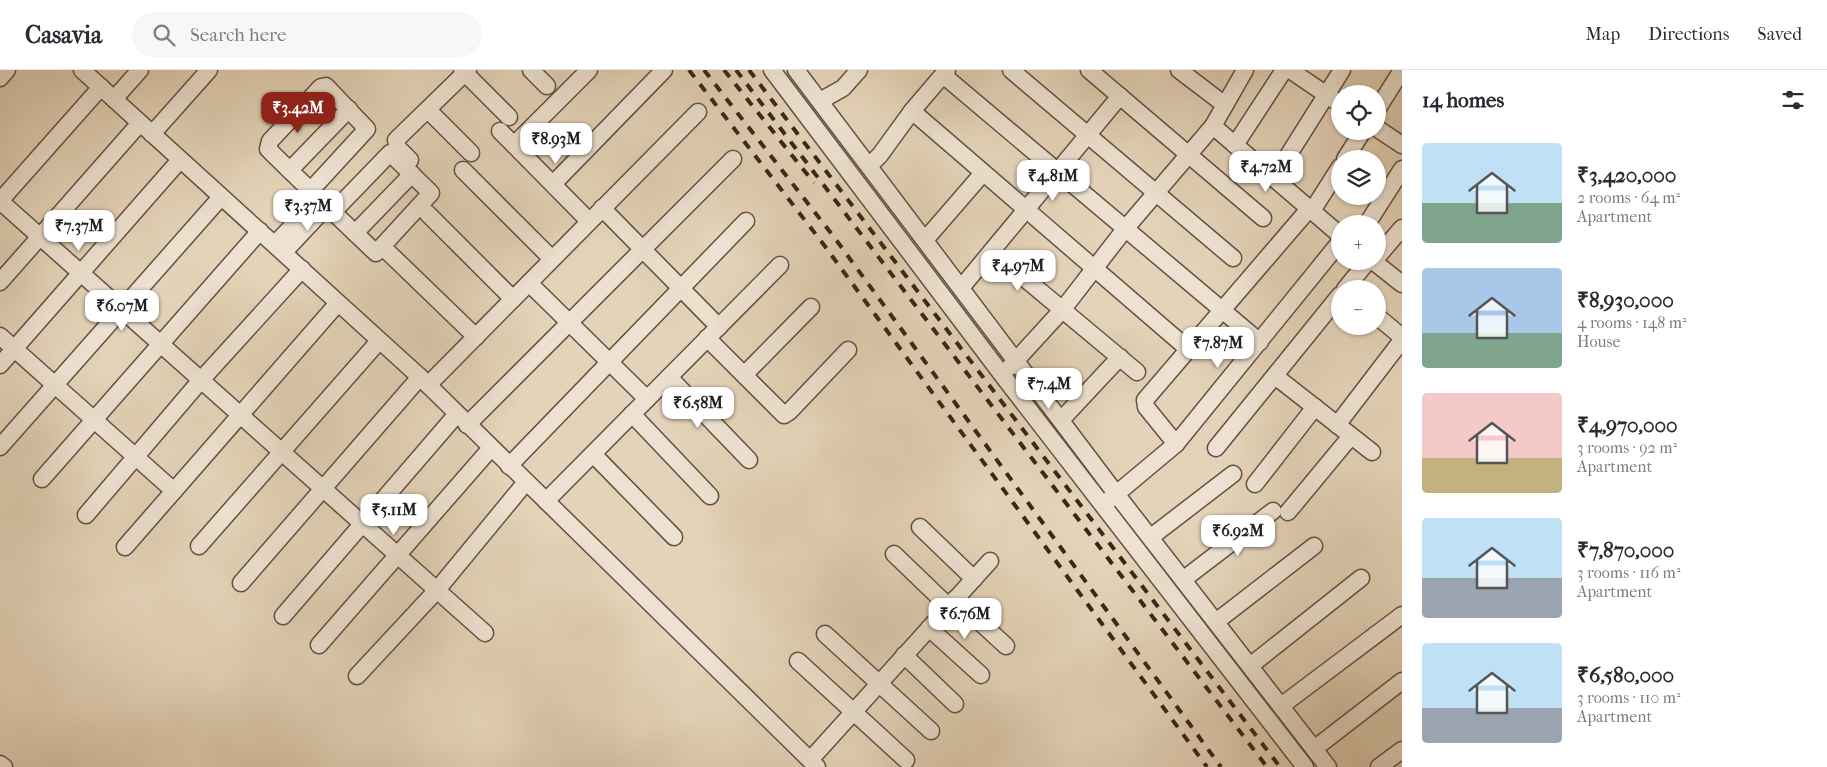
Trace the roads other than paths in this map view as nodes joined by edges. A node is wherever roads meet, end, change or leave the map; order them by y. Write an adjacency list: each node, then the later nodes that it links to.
1 (6, 70): 21 (street)
2 (82, 70): 24 (street)
3 (140, 70): 28 (street)
4 (209, 70): 38 (street)
5 (531, 70): 23 (street)
6 (589, 70): 44 (street)
7 (664, 70): 58 (street)
8 (772, 70): 125 (street)
9 (796, 70): 29 (street)
10 (859, 70): 29 (street)
11 (1010, 70): 41 (street)
12 (1089, 70): 26 (street)
13 (1179, 70): 31 (street)
14 (1245, 70): 31 (street)
15 (1284, 70): 42 (street)
16 (1290, 70): 27 (street)
17 (1342, 70): 22 (street)
18 (1402, 70): 25 (street)
19 (465, 71): 33 (street); 36 (street)
20 (945, 72): 34 (street); 53 (street)
21 (0, 78)
22 (1338, 85)
23 (547, 86)
24 (101, 87): 28 (street); 62 (street)
25 (1386, 95)
26 (1120, 96): 41 (street); 46 (street)
27 (1331, 99)
28 (114, 100): 38 (street)
29 (820, 101): 49 (street)
30 (1331, 103): 56 (street)
31 (1225, 105): 37 (street)
32 (350, 109): 51 (street); 51 (street); 63 (street)
33 (428, 110): 45 (street); 59 (street)
34 (912, 111): 49 (street); 54 (street)
35 (698, 112): 64 (street)
36 (509, 117)
37 (1212, 126): 42 (street); 46 (street)
38 (146, 128): 48 (street); 77 (street)
39 (500, 131): 44 (street)
40 (1386, 134): 43 (street)
41 (1088, 135): 53 (street); 60 (street)
42 (1235, 145): 56 (street)
43 (1402, 145)
44 (514, 146): 58 (street)
45 (471, 153)
46 (1189, 155): 60 (street); 69 (street)
47 (733, 159): 81 (street)
48 (180, 160): 61 (street); 92 (street)
49 (869, 166): 78 (street)
50 (1402, 169): 68 (street)
51 (290, 170): 63 (street)
52 (463, 170): 86 (street)
53 (1058, 172): 65 (street); 74 (street)
54 (983, 173): 65 (street); 78 (street)
55 (412, 174): 63 (street); 76 (street); 76 (street)
56 (1274, 178): 66 (street)
57 (1331, 180): 66 (street)
58 (553, 184): 70 (street)
59 (437, 188)
60 (1157, 192): 74 (street); 85 (street)
61 (221, 197): 75 (street); 104 (street)
62 (0, 201): 77 (street)
63 (322, 202): 76 (street); 80 (street)
64 (602, 208): 70 (street); 81 (street)
65 (1026, 210): 82 (street); 89 (street)
66 (1311, 210): 72 (street); 105 (street)
67 (427, 213): 99 (street)
68 (1373, 215)
69 (1263, 218)
70 (589, 221): 86 (street)
71 (746, 221): 98 (street)
72 (1331, 227)
73 (1402, 228): 79 (street)
74 (1125, 229): 89 (street); 105 (street)
75 (260, 231): 80 (street); 115 (street)
76 (355, 233)
77 (40, 237): 92 (street); 94 (street)
78 (925, 240): 97 (street)
79 (1386, 247)
80 (279, 248): 88 (street)
81 (642, 250): 98 (street); 106 (street)
82 (992, 251): 97 (street); 103 (street)
83 (389, 253): 110 (street)
84 (1331, 253): 114 (street)
85 (1233, 258)
86 (552, 259): 95 (street)
87 (780, 265): 108 (street)
88 (302, 269): 100 (street); 128 (street)
89 (1094, 269): 103 (street); 117 (street)
90 (1361, 270): 93 (street)
91 (1384, 270): 96 (street)
92 (81, 273): 104 (street); 116 (street)
93 (1353, 280)
94 (0, 282)
95 (529, 283): 99 (street); 106 (street)
96 (1402, 284)
97 (962, 288): 120 (street)
98 (681, 289): 108 (street); 121 (street)
99 (513, 299): 110 (street)
100 (338, 303): 113 (street); 134 (street)
101 (811, 307): 124 (street)
102 (1331, 307): 126 (street)
103 (1063, 308): 119 (street); 120 (street)
104 (122, 310): 115 (street); 130 (street)
105 (1222, 310): 114 (street); 117 (street)
106 (569, 323): 121 (street); 135 (street)
107 (1386, 324): 112 (street)
108 (719, 326): 111 (street)
109 (0, 336): 116 (street)
110 (476, 337): 129 (street)
111 (707, 338): 124 (street); 127 (street)
112 (1402, 338): 138 (street)
113 (379, 341): 129 (street); 144 (street)
114 (1260, 342): 140 (street)
115 (161, 344): 128 (street); 137 (street)
116 (15, 348): 122 (street); 130 (street)
117 (1188, 349): 140 (street)
118 (848, 350): 124 (street)
119 (1120, 357): 123 (street); 136 (street)
120 (1016, 359): 125 (street); 136 (street)
121 (609, 362): 131 (street); 149 (street)
122 (0, 365)
123 (1137, 372)
124 (744, 375)
125 (1003, 376): 159 (street)
126 (1275, 376): 132 (street); 143 (street)
127 (669, 377): 131 (street); 148 (street)
128 (201, 380): 134 (street); 147 (street)
129 (424, 381): 135 (street); 154 (street)
130 (56, 385): 137 (street); 141 (street)
131 (647, 399): 133 (street)
132 (1315, 407): 138 (street); 153 (street)
133 (632, 414): 146 (street); 157 (street)
134 (240, 415): 144 (street); 155 (street)
135 (462, 419): 142 (street); 161 (street)
136 (1062, 419): 156 (street)
137 (95, 420): 147 (street); 151 (street)
138 (1337, 425): 139 (street)
139 (1351, 436): 145 (street); 173 (street)
140 (1176, 444): 156 (street)
141 (0, 447)
142 (492, 448): 149 (street); 169 (street)
143 (1216, 448)
144 (282, 452): 154 (street); 165 (street)
145 (1372, 452)
146 (593, 454): 158 (street); 163 (street)
147 (136, 456): 155 (street); 160 (street)
148 (749, 460)
149 (509, 466): 152 (street)
150 (1233, 474): 164 (street)
151 (42, 479)
152 (526, 482): 158 (street); 175 (street)
153 (1255, 484)
154 (323, 489): 161 (street); 174 (street)
155 (174, 491): 167 (street)
156 (1117, 495): 159 (street); 164 (street)
157 (710, 496)
158 (546, 502): 199 (street)
159 (1102, 504): 202 (street)
160 (86, 515)
161 (362, 524): 169 (street); 178 (street)
162 (920, 527): 172 (street)
163 (674, 537)
164 (1151, 537): 173 (street)
165 (199, 546)
166 (1314, 546): 179 (street)
167 (125, 547)
168 (894, 554): 176 (street)
169 (398, 555): 175 (street); 183 (street)
170 (990, 561): 172 (street)
171 (1361, 578): 187 (street)
172 (974, 579): 176 (street)
173 (1184, 579): 179 (street)
174 (241, 584)
175 (437, 590): 181 (street); 189 (street)
176 (952, 603): 180 (street); 184 (street)
177 (1402, 615): 193 (street)
178 (283, 616)
179 (1217, 622): 187 (street)
180 (929, 628): 185 (street); 188 (street)
181 (485, 633)
182 (825, 634): 191 (street)
183 (319, 645)
184 (1006, 646)
185 (904, 655): 191 (street); 192 (street)
186 (798, 661): 194 (street)
187 (1250, 666): 193 (street)
188 (981, 675)
189 (357, 676)
190 (1402, 681): 196 (street)
191 (879, 683): 194 (street); 195 (street)
192 (955, 704)
193 (1281, 706): 196 (street)
194 (852, 711): 198 (street); 199 (street)
195 (931, 730)
196 (1314, 749): 203 (street)
197 (1402, 750): 204 (street)
198 (906, 760)
199 (806, 762)
200 (0, 764): 201 (street)
201 (4, 767)
202 (1305, 767)
203 (1328, 767)
204 (1379, 767)

